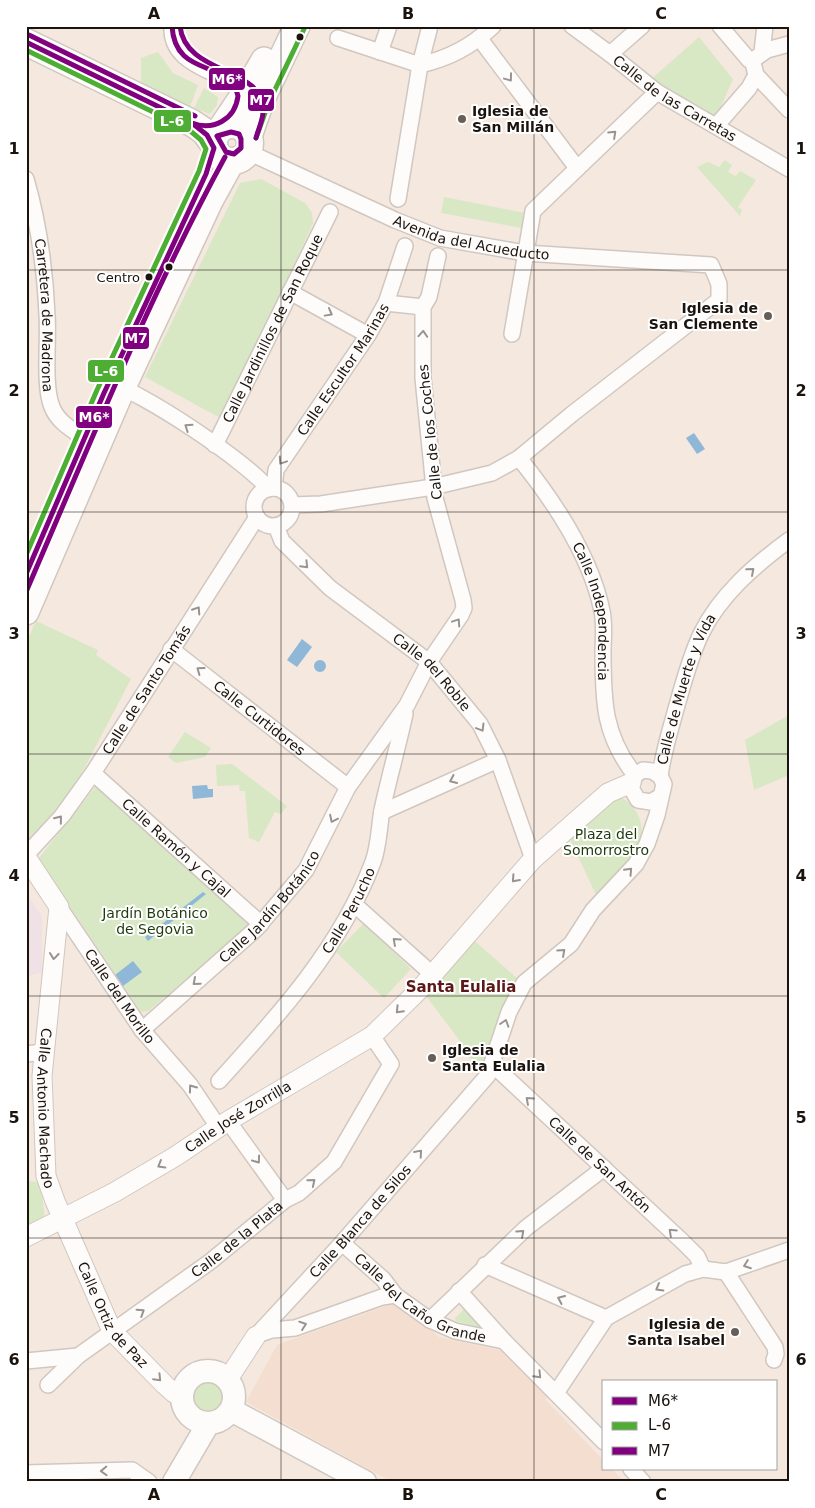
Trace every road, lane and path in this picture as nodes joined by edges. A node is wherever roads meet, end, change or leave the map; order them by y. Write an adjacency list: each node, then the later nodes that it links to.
1 (172, 26): 22 (street, Avenida del Acueducto)
2 (280, 26): 22 (main road)
3 (297, 26): 22 (main road)
4 (388, 26): 15 (street)
5 (430, 26): 18 (street)
6 (493, 26): 12 (street)
7 (572, 26): 16 (street, Calle de las Carretas)
8 (642, 26): 16 (street)
9 (720, 26): 17 (street)
10 (765, 26): 17 (street)
11 (338, 38): 15 (street)
12 (480, 39): 18 (street); 25 (street, one-way to 25)
13 (26, 42): 22 (highway)
14 (789, 44): 17 (street)
15 (380, 52): 18 (street)
16 (610, 54): 20 (street, Calle de las Carretas)
17 (757, 56): 19 (street)
18 (420, 65): 27 (street)
19 (756, 76): 21 (street); 23 (street)
20 (657, 92): 23 (street, Calle de las Carretas); 25 (street, one-way to 20)
21 (789, 110)
22 (228, 126): 30 (street, Avenida del Acueducto); 37 (main road)
23 (716, 126): 24 (street, Calle de las Carretas)
24 (785, 167)
25 (577, 168): 30 (street)
26 (26, 179): 38 (street, Carretera de Madrona)
27 (398, 199)
28 (330, 212): 32 (street, Calle Jardinillos de San Roque)
29 (405, 246): 33 (street, Calle Escultor Marinas)
30 (525, 253): 36 (street); 40 (street, Avenida del Acueducto)
31 (438, 256): 34 (street, Calle de los Coches)
32 (290, 292): 35 (street, one-way to 35); 39 (street, Calle Jardinillos de San Roque)
33 (386, 303): 34 (street); 35 (street, Calle Escultor Marinas)
34 (422, 307): 41 (street, Calle de los Coches, one-way to 34)
35 (368, 334): 42 (street, Calle Escultor Marinas, one-way to 42)
36 (512, 334)
37 (119, 382): 38 (main road); 39 (street, one-way to 37); 48 (main road)
38 (84, 438): 47 (main road)
39 (215, 445): 42 (street)
40 (519, 458): 41 (street); 57 (street, Calle Independencia)
41 (433, 487): 43 (street); 50 (street, Calle de los Coches, one-way to 41)
42 (271, 488): 43 (street); 44 (street)
43 (292, 505): 45 (street)
44 (257, 517): 45 (street); 49 (street, Calle de Santo Tomás, one-way to 44)
45 (276, 526): 50 (street, Calle del Roble, one-way to 50)
46 (789, 540): 56 (street, Calle de Muerte y Vida, one-way to 46)
47 (26, 575)
48 (26, 612)
49 (171, 649): 55 (street, Calle de Santo Tomás); 58 (street, Calle Curtidores, one-way to 49)
50 (429, 662): 51 (street, Calle Jardín Botánico); 52 (street, Calle del Roble, one-way to 52)
51 (407, 705): 53 (street, Calle Jardín Botánico); 54 (street, Calle Perucho)
52 (498, 760): 60 (street, one-way to 60); 62 (street, Calle del Roble)
53 (368, 762): 54 (street); 58 (street, Calle Jardín Botánico)
54 (391, 772): 60 (street, Calle Perucho)
55 (93, 773): 61 (street, Calle de Santo Tomás, one-way to 55); 65 (street, Calle Ramón y Cajal)
56 (660, 776): 57 (street); 59 (street)
57 (633, 779): 59 (street); 62 (street, Calle José Zorrilla)
58 (348, 787): 65 (street, Calle Jardín Botánico, one-way to 65)
59 (660, 797): 70 (street, Calle Blanca de Silos, one-way to 59)
60 (382, 812): 63 (street, Calle Perucho)
61 (26, 856): 64 (street, Calle del Morillo)
62 (533, 859): 66 (street, Calle José Zorrilla, one-way to 66)
63 (355, 905): 66 (street, one-way to 63); 71 (street, Calle Perucho)
64 (59, 907): 67 (street, Calle del Morillo); 69 (street, Calle Antonio Machado, one-way to 69)
65 (262, 924): 67 (street, Calle Jardín Botánico, one-way to 67)
66 (432, 974): 68 (street, Calle José Zorrilla, one-way to 68)
67 (142, 1030): 72 (street, Calle del Morillo, one-way to 67)
68 (372, 1036): 72 (street, Calle José Zorrilla); 74 (street, Calle de la Plata, one-way to 68)
69 (35, 1053): 75 (street, Calle Antonio Machado)
70 (493, 1065): 73 (street, Calle de San Antón, one-way to 70); 77 (street, Calle Blanca de Silos, one-way to 70)
71 (219, 1081)
72 (224, 1125): 74 (street, Calle del Morillo, one-way to 74); 75 (street, Calle José Zorrilla, one-way to 75)
73 (604, 1168): 79 (street, one-way to 73); 80 (street, Calle de San Antón, one-way to 73)
74 (285, 1200): 86 (street, Calle de la Plata, one-way to 74)
75 (64, 1218): 76 (street, Calle José Zorrilla); 86 (street, Calle Ortiz de Paz)
76 (26, 1237)
77 (344, 1245): 83 (street, Calle del Caño Grande); 87 (street, Calle Blanca de Silos)
78 (789, 1250): 81 (street, one-way to 81)
79 (485, 1266): 82 (street); 84 (street, one-way to 79)
80 (703, 1268): 81 (street); 84 (street, one-way to 84)
81 (726, 1272): 90 (street)
82 (459, 1291): 85 (street); 88 (street, Calle del Caño Grande)
83 (394, 1295): 85 (street, Calle del Caño Grande); 87 (street, one-way to 83)
84 (606, 1318): 94 (street)
85 (430, 1320): 88 (street, Calle del Caño Grande)
86 (112, 1331): 89 (street, Calle de la Plata); 95 (street, Calle Ortiz de Paz, one-way to 95)
87 (256, 1336): 92 (street, Calle Blanca de Silos)
88 (504, 1340): 94 (street, Calle del Caño Grande, one-way to 94)
89 (78, 1356): 91 (street); 93 (street, Calle de la Plata)
90 (774, 1360)
91 (26, 1361)
92 (228, 1379): 95 (main road); 96 (main road)
93 (48, 1384)
94 (556, 1393): 98 (street, Calle del Caño Grande)
95 (182, 1395): 97 (main road)
96 (231, 1410): 97 (main road); 104 (main road)
97 (208, 1424): 103 (main road)
98 (602, 1440)
99 (632, 1470): 105 (street)
100 (26, 1473): 101 (street)
101 (55, 1478): 102 (street, one-way to 101)
102 (149, 1482)
103 (174, 1482)
104 (365, 1482)
105 (643, 1482)

